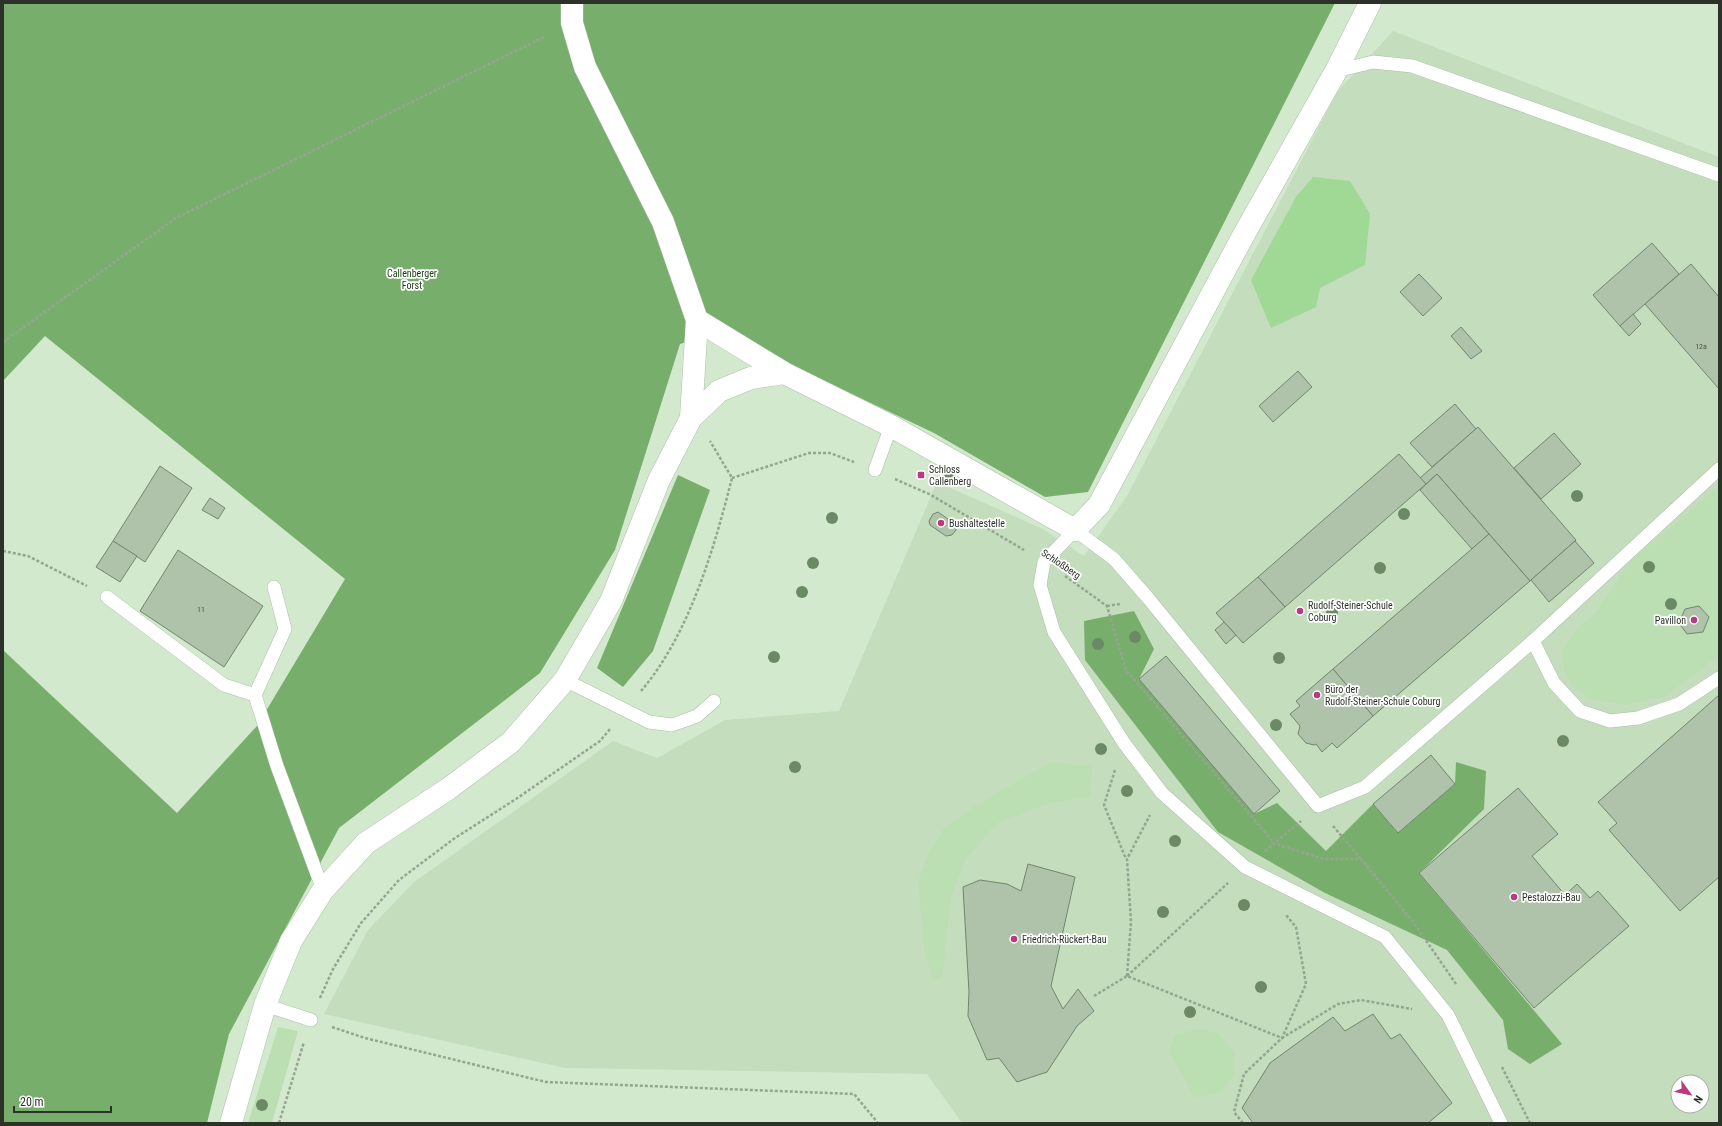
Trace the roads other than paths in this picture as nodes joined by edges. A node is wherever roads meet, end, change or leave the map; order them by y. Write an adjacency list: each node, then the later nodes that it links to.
1 (1370, 3): 3 (street)
2 (572, 13): 5 (street)
3 (1336, 71): 4 (lane); 11 (street)
4 (1719, 175)
5 (697, 320): 6 (street); 7 (street)
6 (784, 373): 7 (street); 8 (street)
7 (691, 418): 16 (street)
8 (891, 426): 9 (lane); 11 (street)
9 (875, 470)
10 (1719, 470): 14 (lane)
11 (1076, 530): 14 (lane); 23 (lane)
12 (274, 587): 17 (lane)
13 (107, 597): 17 (lane)
14 (1533, 641): 15 (lane)
15 (1719, 678)
16 (565, 680): 18 (lane); 19 (street)
17 (255, 695): 19 (lane)
18 (714, 700)
19 (323, 890): 20 (street)
20 (265, 1005): 21 (lane); 22 (street)
21 (311, 1020)
22 (231, 1123)
23 (1501, 1123)

